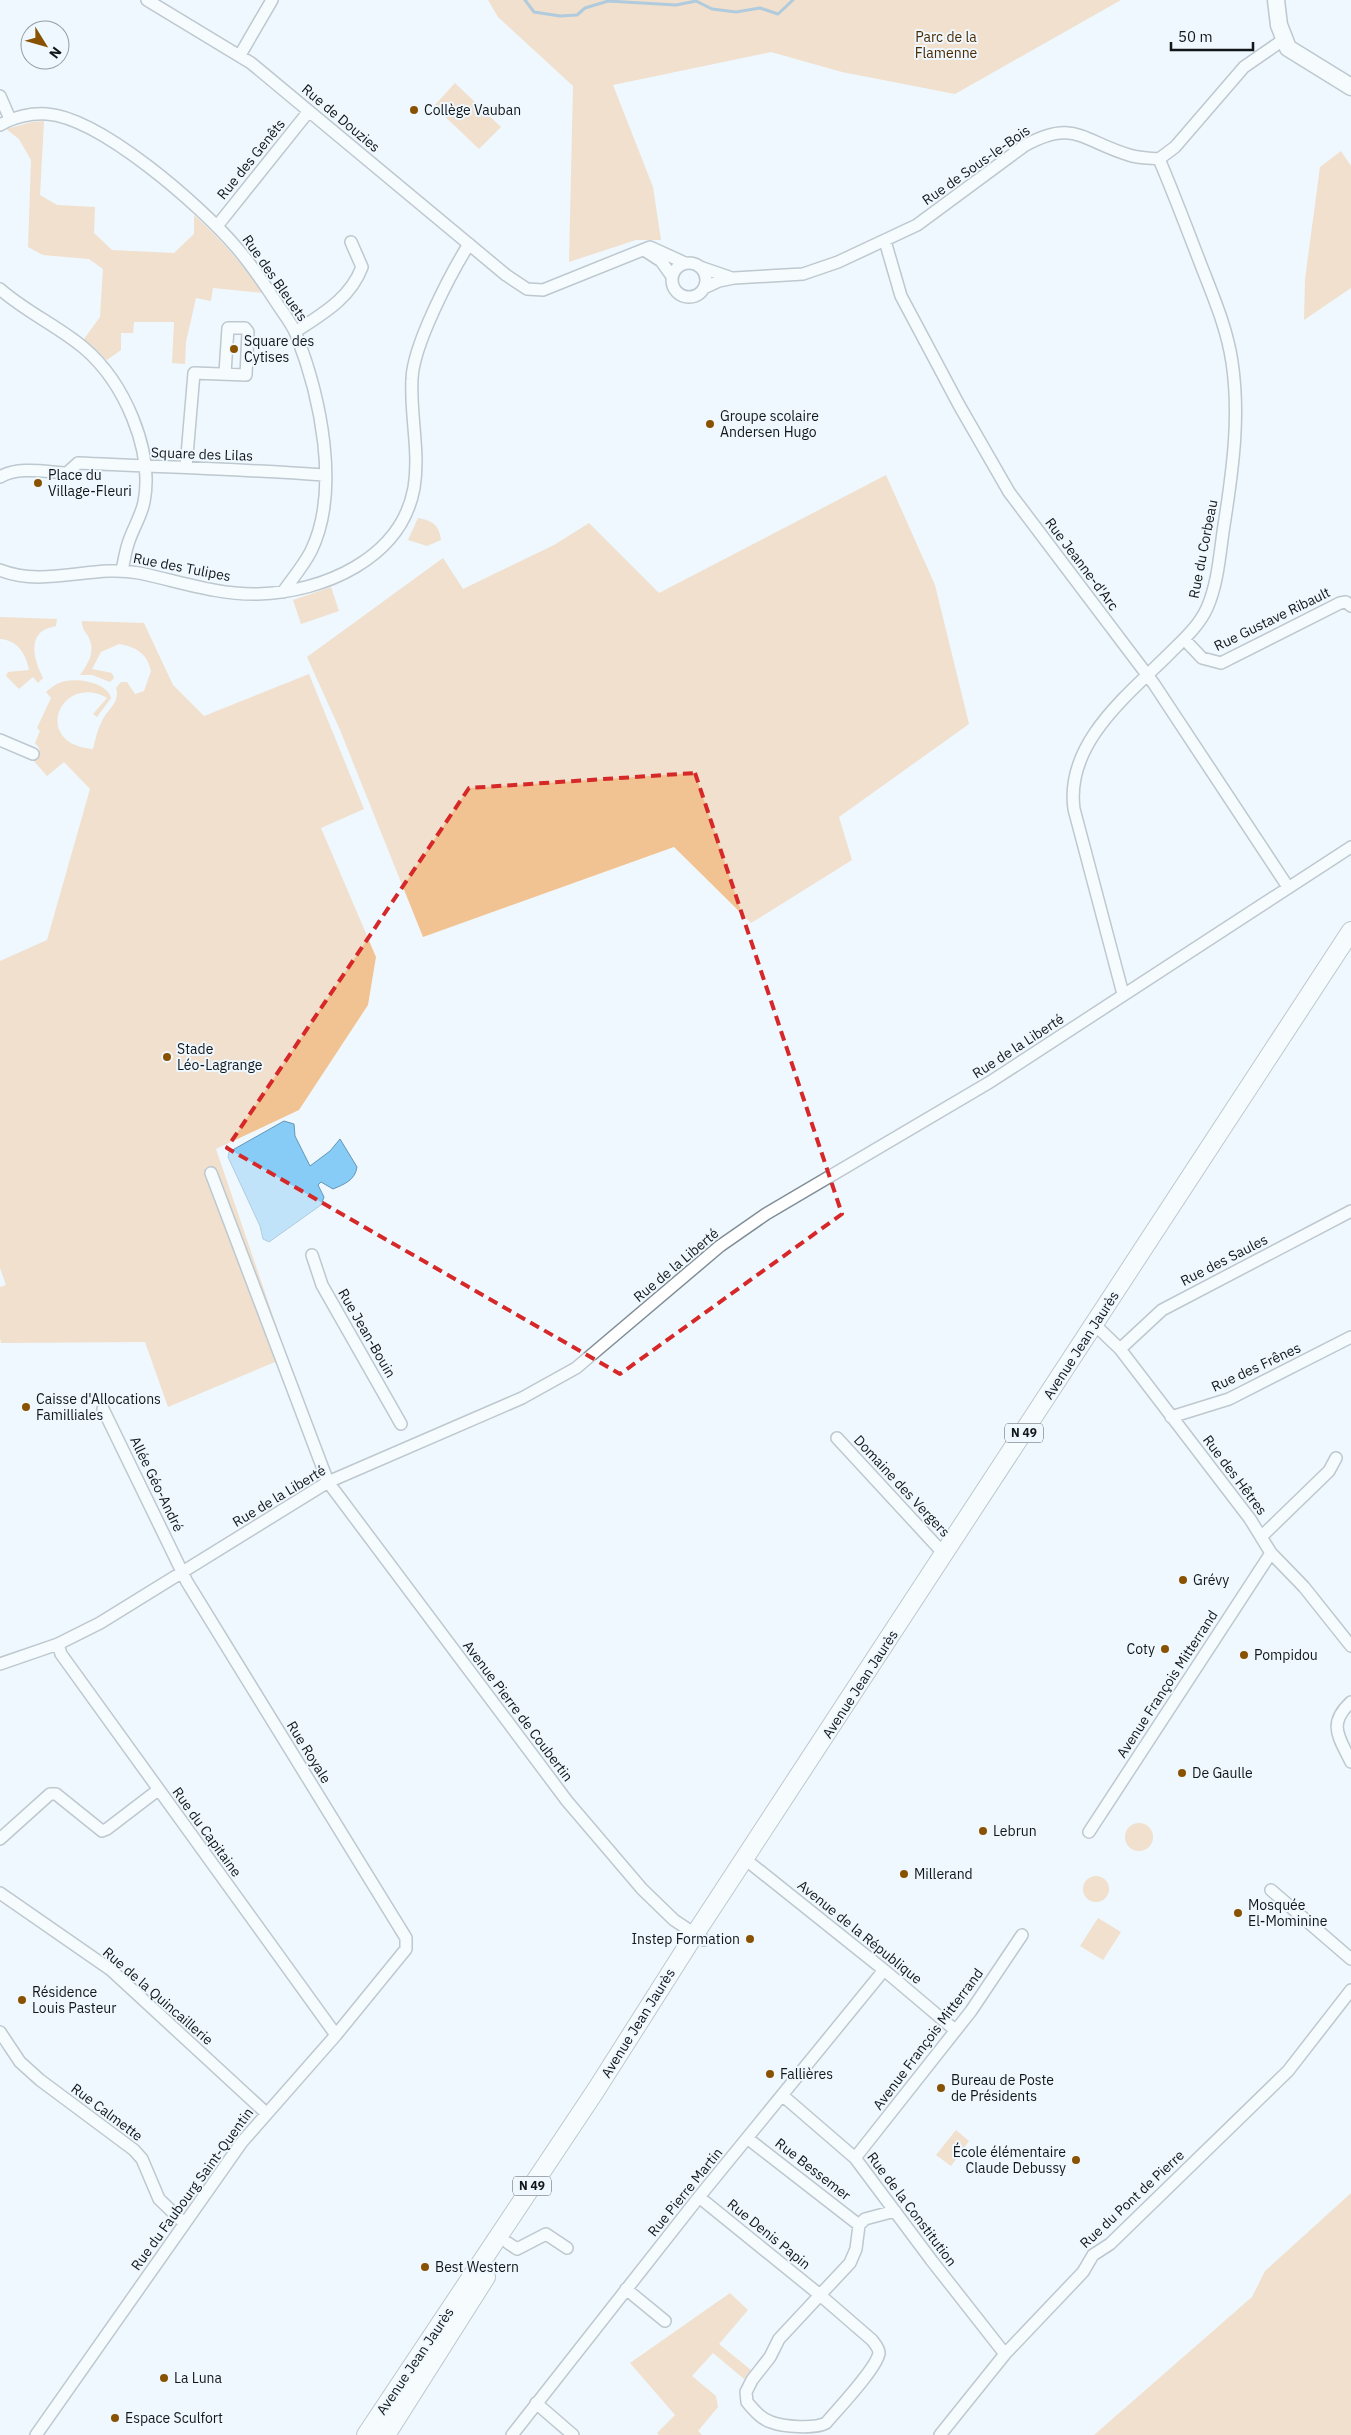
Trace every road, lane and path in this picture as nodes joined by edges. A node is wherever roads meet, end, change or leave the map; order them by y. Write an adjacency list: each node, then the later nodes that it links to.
1 (147, 0): 5 (street, Rue de Douzies)
2 (272, 0): 5 (street)
3 (1276, 0): 4 (street)
4 (1283, 40): 6 (street); 10 (street)
5 (240, 55): 8 (street, Rue de Douzies)
6 (1351, 87)
7 (0, 96): 9 (street)
8 (309, 111): 11 (street, Rue des Genêts); 14 (street, Rue de Douzies)
9 (5, 122): 11 (street, Rue des Bleuets)
10 (1159, 159): 12 (street, Rue de Sous-le-Bois); 33 (street, Rue du Corbeau)
11 (217, 226): 23 (street, Rue des Bleuets)
12 (885, 241): 19 (street, Rue de Sous-le-Bois); 34 (street, Rue Jeanne-d'Arc)
13 (351, 242): 23 (street)
14 (469, 244): 15 (street, Rue de Douzies); 31 (street, Rue des Tulipes)
15 (642, 249): 16 (street); 18 (street)
16 (685, 263): 17 (street); 18 (street)
17 (700, 267): 19 (street, Rue de Sous-le-Bois); 20 (street)
18 (671, 275): 20 (street)
19 (734, 278): 20 (street, Rue de Sous-le-Bois)
20 (704, 288)
21 (0, 289): 22 (street)
22 (5, 297): 26 (street)
23 (295, 332): 27 (street, Rue des Bleuets)
24 (225, 374): 25 (street)
25 (186, 467): 26 (street, Square des Lilas); 27 (street, Square des Lilas)
26 (144, 468): 28 (street, Square des Lilas); 30 (street)
27 (324, 475): 31 (street, Rue des Bleuets)
28 (0, 477)
29 (0, 570): 30 (street, Rue des Tulipes)
30 (122, 570): 31 (street, Rue des Tulipes)
31 (283, 592)
32 (1351, 606): 33 (street, Rue Gustave Ribault)
33 (1184, 639): 34 (street, Rue du Corbeau)
34 (1147, 676): 38 (street, Rue Jeanne-d'Arc); 41 (street, Rue du Corbeau)
35 (0, 740): 36 (street)
36 (33, 754)
37 (1351, 847): 38 (street, Rue de la Liberté)
38 (1288, 887): 41 (street, Rue de la Liberté)
39 (1351, 931): 45 (main road, Avenue Jean Jaurès / N 49)
40 (1351, 949): 45 (main road, Avenue Jean Jaurès / N 49)
41 (1123, 994): 53 (street, Rue de la Liberté)
42 (211, 1173): 53 (street, Avenue Pierre de Coubertin)
43 (1351, 1211): 47 (street, Rue des Saules)
44 (312, 1255): 50 (street, Rue Jean-Bouin)
45 (1099, 1327): 47 (street, Rue des Hêtres); 56 (main road, Avenue Jean Jaurès / N 49); 58 (main road, Avenue Jean Jaurès / N 49)
46 (1351, 1337): 49 (street, Rue des Frênes)
47 (1120, 1349): 49 (street, Rue des Hêtres)
48 (103, 1409): 57 (street, Allée Géo-André)
49 (1171, 1417): 54 (street, Rue des Hêtres)
50 (401, 1424)
51 (836, 1438): 56 (street, Domaine des Vergers)
52 (1336, 1458): 54 (street)
53 (328, 1482): 57 (street, Rue de la Liberté); 71 (street, Avenue Pierre de Coubertin)
54 (1262, 1536): 55 (street, Rue des Hêtres)
55 (1271, 1553): 60 (street, Rue des Hêtres); 65 (street, Avenue François Mitterrand)
56 (945, 1555): 58 (main road, Avenue Jean Jaurès / N 49)
57 (183, 1572): 59 (street, Rue de la Liberté); 72 (street, Rue Royale)
58 (897, 1638): 67 (main road, Avenue Jean Jaurès / N 49)
59 (58, 1644): 61 (street, Rue de la Liberté); 64 (street, Rue du Capitaine)
60 (1351, 1646)
61 (0, 1664)
62 (1351, 1702): 63 (street)
63 (1351, 1762)
64 (158, 1790): 66 (street); 78 (street, Rue du Capitaine)
65 (1089, 1832)
66 (0, 1839)
67 (749, 1862): 71 (main road, Avenue Jean Jaurès / N 49); 74 (street, Avenue de la République)
68 (1271, 1890): 73 (street)
69 (0, 1893): 80 (street, Rue de la Quincaillerie)
70 (1022, 1935): 76 (street, Avenue François Mitterrand)
71 (700, 1937): 87 (main road, Avenue Jean Jaurès / N 49); 95 (main road, Avenue Jean Jaurès / N 49)
72 (406, 1949): 78 (street, Rue du Faubourg Saint-Quentin)
73 (1351, 1959)
74 (884, 1970): 76 (street, Avenue de la République); 79 (street, Rue Pierre Martin)
75 (1351, 1990): 92 (street, Rue du Pont de Pierre)
76 (955, 2030): 82 (street, Avenue François Mitterrand)
77 (0, 2032): 85 (street, Rue Calmette)
78 (336, 2034): 80 (street, Rue du Faubourg Saint-Quentin)
79 (782, 2095): 81 (street, Rue Pierre Martin); 82 (street, Rue de la Constitution)
80 (265, 2112): 85 (street, Rue du Faubourg Saint-Quentin)
81 (747, 2138): 83 (street, Rue Pierre Martin); 86 (street, Rue Bessemer)
82 (855, 2158): 84 (street, Rue de la Constitution)
83 (699, 2197): 89 (street, Rue Pierre Martin); 90 (street, Rue Denis Papin)
84 (895, 2211): 86 (street); 92 (street, Rue de la Constitution)
85 (184, 2224): 94 (street, Rue du Faubourg Saint-Quentin)
86 (860, 2225): 90 (street)
87 (508, 2243): 88 (street); 96 (main road, Avenue Jean Jaurès / N 49)
88 (567, 2248)
89 (626, 2289): 91 (street); 93 (street, Rue Pierre Martin)
90 (820, 2295): 90 (street)
91 (665, 2320)
92 (1005, 2354): 99 (street, Rue du Pont de Pierre)
93 (536, 2404): 97 (street, Rue Pierre Martin); 98 (street)
94 (36, 2435)
95 (366, 2435)
96 (386, 2435)
97 (512, 2435)
98 (573, 2435)
99 (940, 2435)

